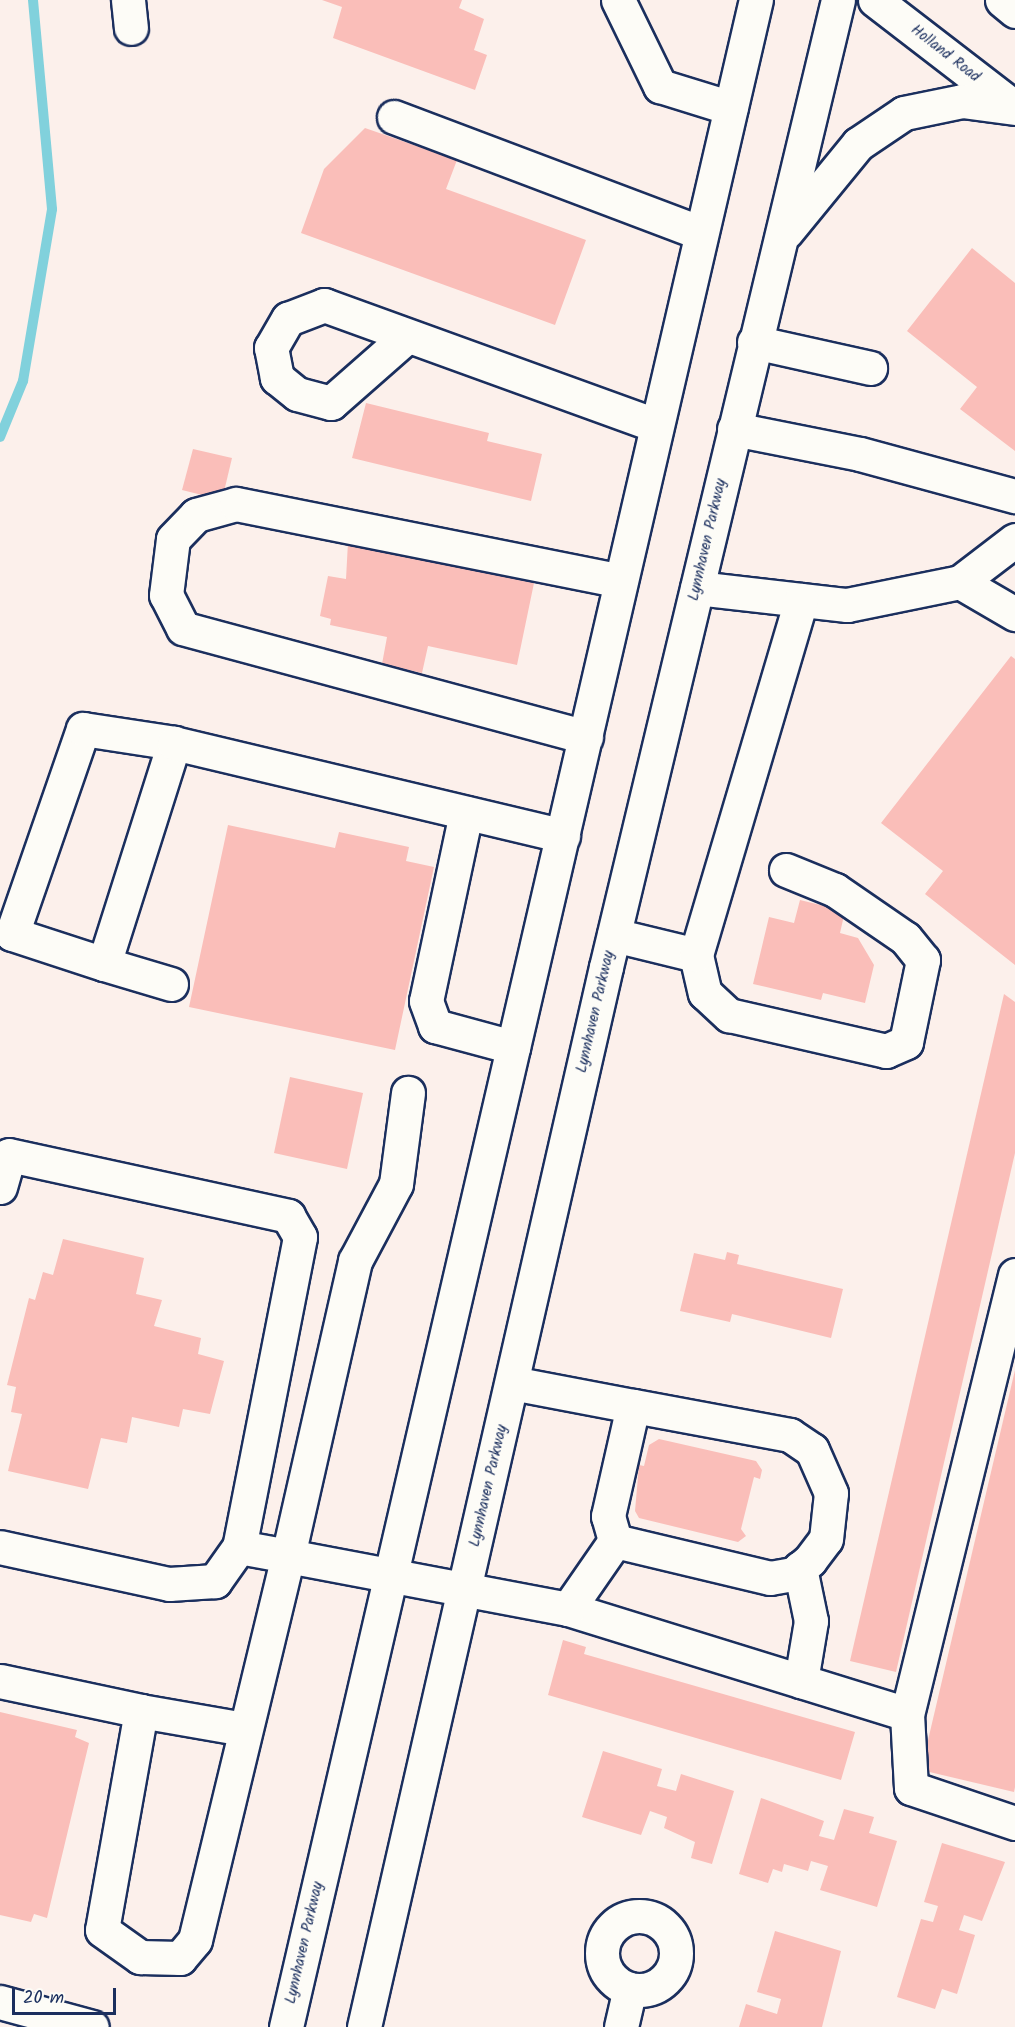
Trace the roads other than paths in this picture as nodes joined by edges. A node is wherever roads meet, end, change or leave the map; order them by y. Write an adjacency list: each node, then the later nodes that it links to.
1 (618, 0): 7 (main road)
2 (756, 0): 7 (main road, Lynnhaven Parkway)
3 (838, 0): 11 (main road, Lynnhaven Parkway)
4 (875, 0): 8 (main road, Holland Road)
5 (1002, 0): 6 (main road)
6 (1015, 11)
7 (731, 108): 10 (main road, Lynnhaven Parkway)
8 (1015, 108): 11 (main road)
9 (394, 117): 10 (main road)
10 (701, 233): 15 (main road, Lynnhaven Parkway)
11 (780, 241): 13 (main road, Lynnhaven Parkway)
12 (406, 337): 15 (main road)
13 (754, 342): 14 (main road); 16 (main road, Lynnhaven Parkway)
14 (870, 368)
15 (656, 424): 19 (main road, Lynnhaven Parkway)
16 (734, 429): 17 (main road); 21 (main road, Lynnhaven Parkway)
17 (1015, 496)
18 (1015, 540): 20 (main road)
19 (620, 581): 24 (main road, Lynnhaven Parkway); 24 (main road)
20 (960, 582): 22 (main road); 23 (main road)
21 (697, 588): 22 (main road); 29 (main road, Lynnhaven Parkway)
22 (801, 600): 30 (main road)
23 (1015, 614)
24 (586, 737): 27 (main road, Lynnhaven Parkway)
25 (174, 743): 26 (main road); 31 (main road); 31 (main road)
26 (466, 813): 27 (main road); 33 (main road)
27 (563, 836): 33 (main road, Lynnhaven Parkway)
28 (786, 870): 30 (main road)
29 (614, 935): 30 (main road); 37 (main road, Lynnhaven Parkway)
30 (696, 955)
31 (104, 964): 32 (main road)
32 (171, 984)
33 (513, 1047): 44 (main road, Lynnhaven Parkway)
34 (408, 1093): 42 (main road)
35 (0, 1187): 40 (main road)
36 (1015, 1275): 50 (main road)
37 (512, 1383): 38 (main road); 45 (main road, Lynnhaven Parkway)
38 (633, 1406): 39 (main road); 43 (main road)
39 (615, 1541): 43 (main road); 46 (main road)
40 (239, 1547): 41 (main road); 42 (main road)
41 (0, 1548)
42 (288, 1556): 44 (main road); 51 (main road)
43 (800, 1568): 48 (main road)
44 (390, 1573): 45 (main road); 56 (main road, Lynnhaven Parkway)
45 (465, 1588): 46 (main road); 57 (main road, Lynnhaven Parkway)
46 (568, 1609): 48 (main road)
47 (0, 1681): 49 (main road)
48 (801, 1681): 50 (main road)
49 (141, 1711): 51 (main road); 51 (main road)
50 (907, 1714): 52 (main road)
51 (244, 1729)
52 (1015, 1823)
53 (630, 1989): 58 (main road)
54 (5, 2007): 55 (main road)
55 (92, 2027)
56 (286, 2027)
57 (364, 2027)
58 (621, 2027)

